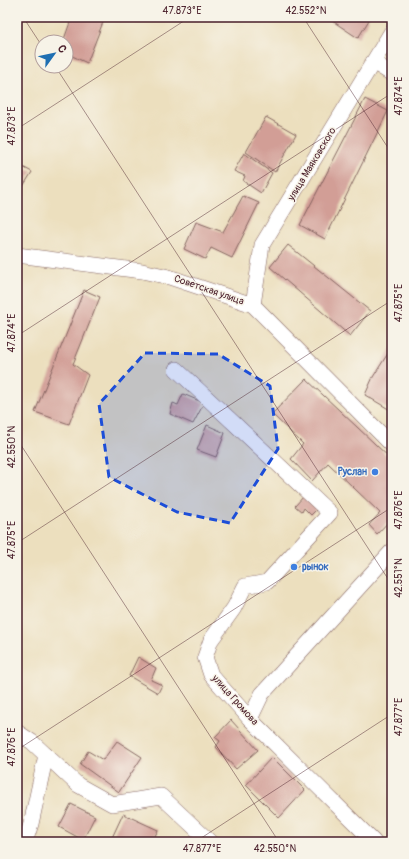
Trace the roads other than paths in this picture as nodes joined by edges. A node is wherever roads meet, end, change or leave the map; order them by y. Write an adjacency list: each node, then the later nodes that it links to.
1 (392, 31): 2 (street, улица Маяковского)
2 (373, 62): 3 (street); 5 (street, улица Маяковского)
3 (392, 74)
4 (17, 255): 5 (street, Советская улица)
5 (252, 305): 7 (street, Советская улица)
6 (176, 369): 9 (street, улица Громова)
7 (392, 445)
8 (392, 551): 9 (street)
9 (250, 719): 14 (street, улица Громова)
10 (17, 732): 11 (street)
11 (46, 755): 12 (street); 13 (street)
12 (25, 842)
13 (210, 842)
14 (374, 842)

